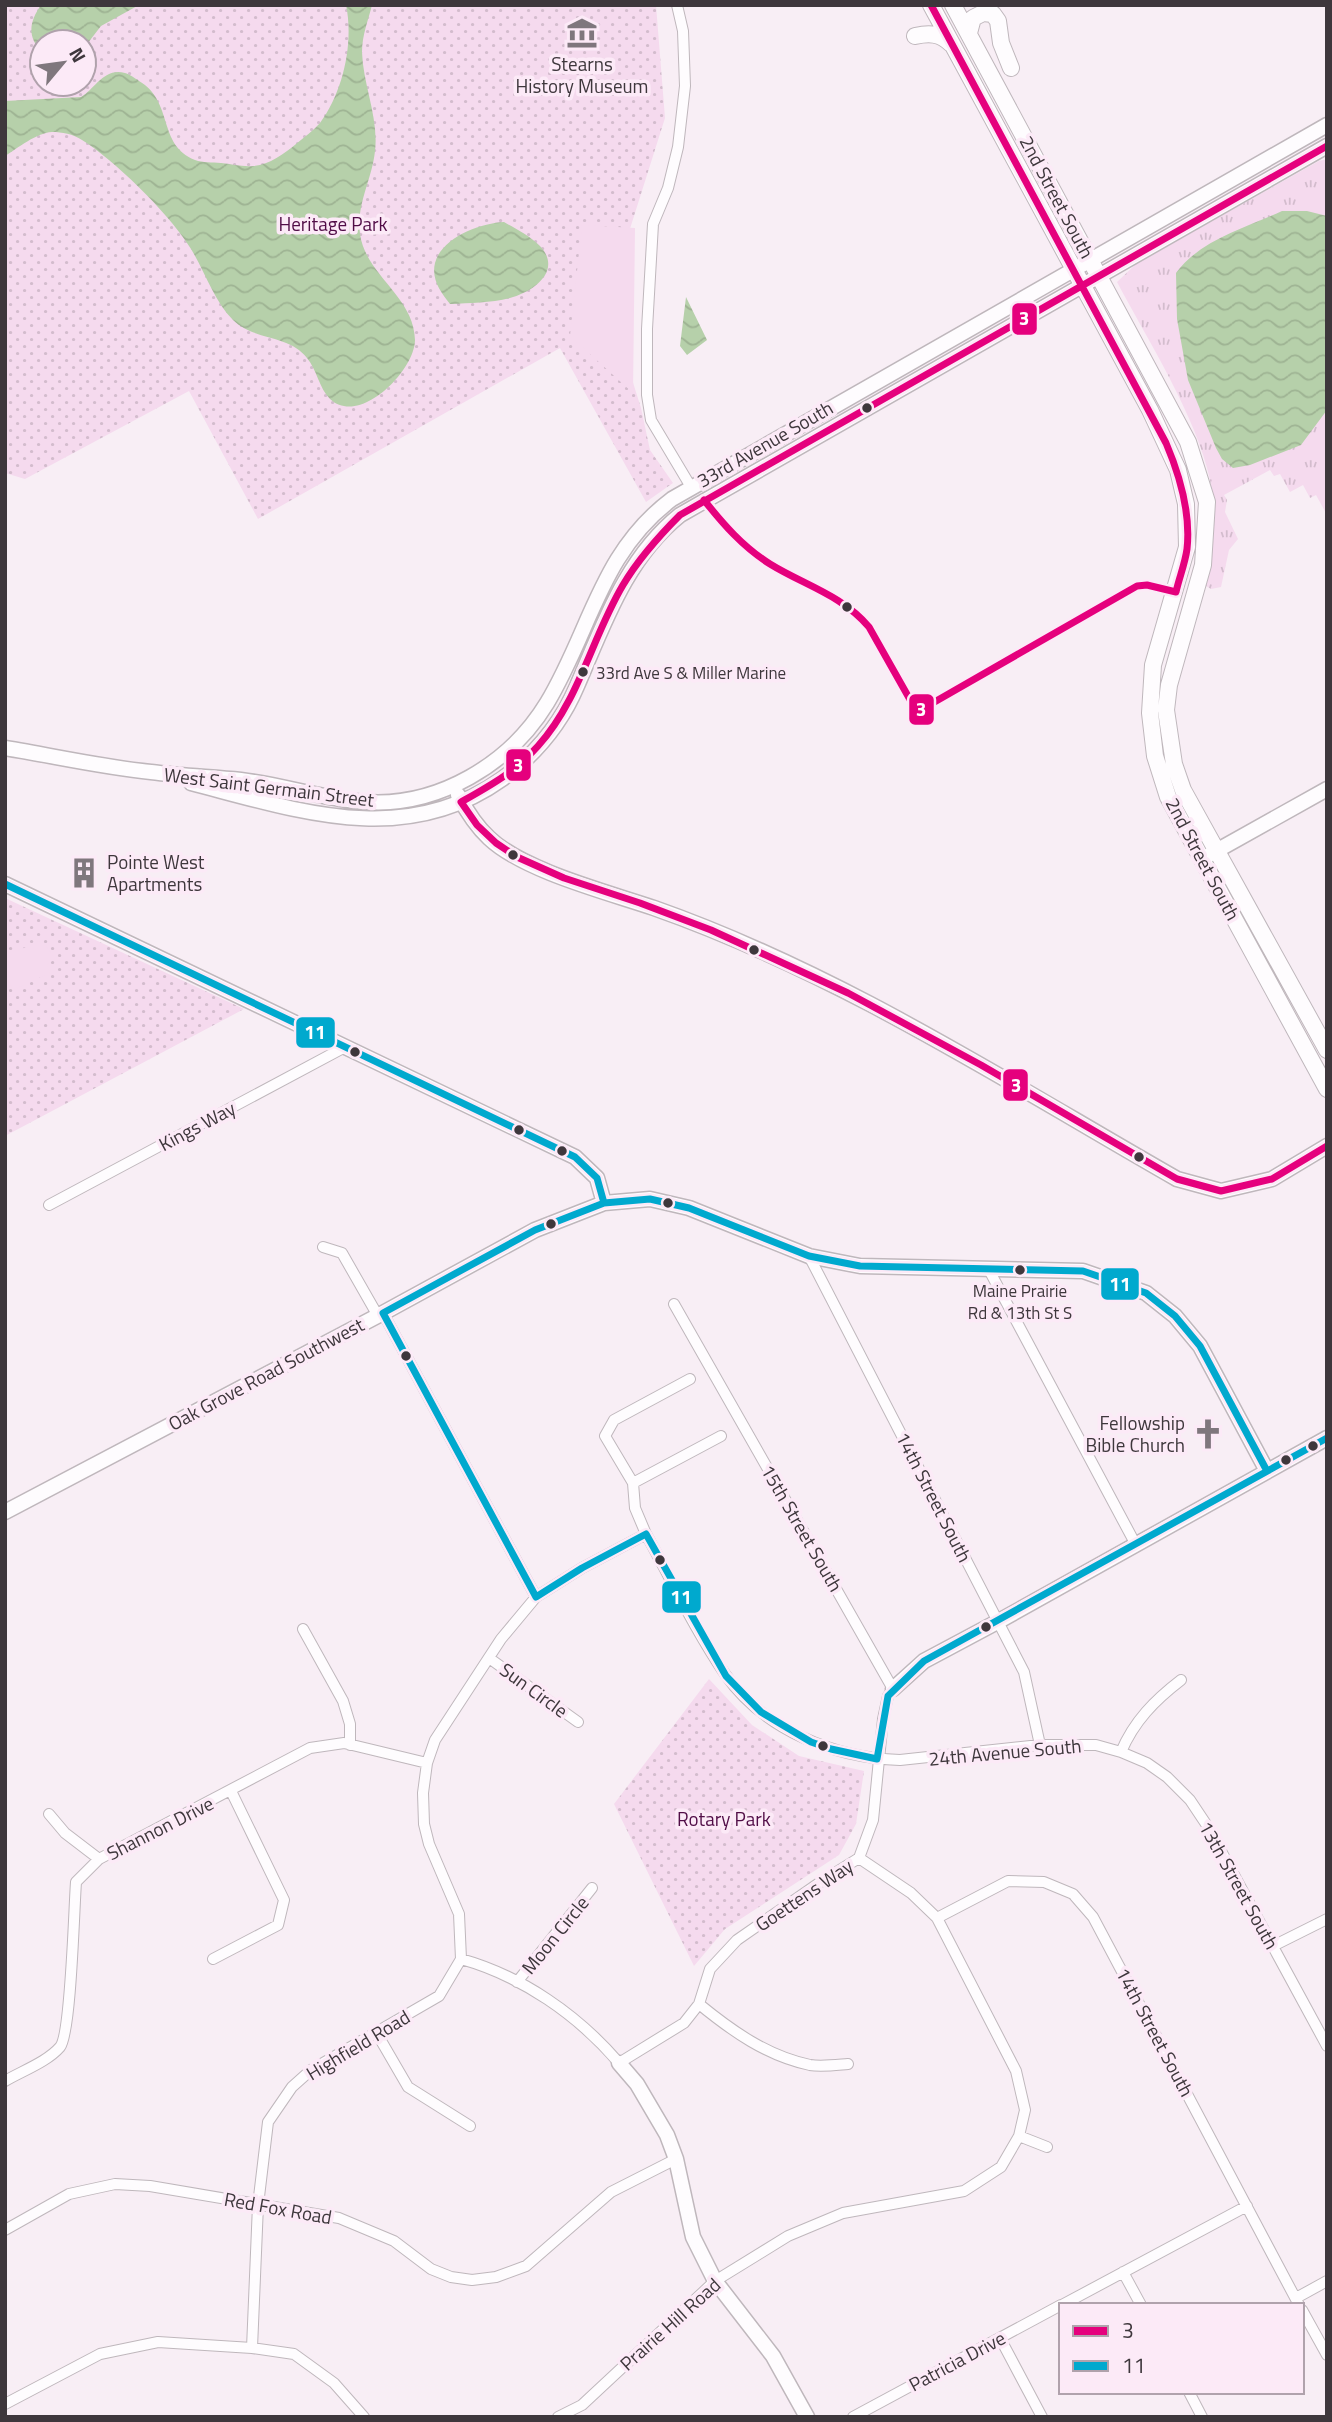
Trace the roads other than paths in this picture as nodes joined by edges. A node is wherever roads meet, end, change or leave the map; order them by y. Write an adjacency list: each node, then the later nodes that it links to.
1 (677, 5): 15 (street)
2 (922, 5): 8 (main road)
3 (932, 5): 8 (main road, 2nd Street South)
4 (955, 5): 5 (main road); 7 (main road, 2nd Street South)
5 (967, 5)
6 (999, 5): 7 (main road)
7 (969, 33): 11 (main road, 2nd Street South)
8 (953, 46): 12 (main road, 2nd Street South)
9 (1326, 128): 11 (street, 33rd Avenue South)
10 (1327, 146): 13 (street, 33rd Avenue South)
11 (1091, 259): 12 (street, 33rd Avenue South); 13 (main road, 2nd Street South)
12 (1074, 268): 14 (main road, 2nd Street South); 15 (street, 33rd Avenue South)
13 (1100, 276): 14 (street, 33rd Avenue South); 21 (main road, 2nd Street South)
14 (1083, 285): 20 (street, 33rd Avenue South); 22 (main road, 2nd Street South)
15 (691, 487): 18 (street, 33rd Avenue South)
16 (5, 748): 17 (street, West Saint Germain Street)
17 (149, 772): 18 (street, West Saint Germain Street); 20 (street, West Saint Germain Street)
18 (453, 786): 20 (street)
19 (1327, 789): 21 (street)
20 (461, 802): 27 (street)
21 (1218, 850): 22 (street); 25 (main road, 2nd Street South)
22 (1202, 859): 26 (main road, 2nd Street South)
23 (5, 884): 24 (street)
24 (345, 1047): 28 (street); 29 (street, Kings Way)
25 (1327, 1050)
26 (1327, 1089)
27 (1327, 1146)
28 (604, 1203): 31 (street, Oak Grove Road Southwest); 34 (street, Oak Grove Road Southwest)
29 (49, 1205)
30 (323, 1247): 34 (street)
31 (809, 1256): 32 (street, Oak Grove Road Southwest); 44 (street, 14th Street South)
32 (989, 1270): 38 (street, Oak Grove Road Southwest); 42 (street)
33 (674, 1304): 48 (street, 15th Street South)
34 (380, 1314): 40 (street, Oak Grove Road Southwest); 43 (street)
35 (690, 1379): 39 (street)
36 (721, 1436): 39 (street)
37 (1327, 1438): 38 (street)
38 (1267, 1471): 42 (street)
39 (633, 1483): 41 (street)
40 (5, 1512)
41 (646, 1534): 43 (street); 53 (street)
42 (1136, 1545): 44 (street)
43 (536, 1597): 46 (street)
44 (999, 1621): 48 (street); 51 (street, 14th Street South)
45 (303, 1629): 50 (street)
46 (489, 1658): 49 (street, Sun Circle); 54 (street)
47 (1181, 1680): 52 (street)
48 (893, 1689): 53 (street)
49 (578, 1722)
50 (350, 1745): 54 (street, Shannon Drive); 55 (street, Shannon Drive)
51 (1040, 1745): 52 (street, 24th Avenue South); 53 (street, 24th Avenue South)
52 (1121, 1752): 62 (street, 13th Street South)
53 (877, 1759): 57 (street, Goettens Way)
54 (427, 1763): 64 (street)
55 (231, 1791): 58 (street, Shannon Drive); 63 (street)
56 (49, 1814): 58 (street)
57 (859, 1858): 60 (street); 66 (street, Goettens Way)
58 (99, 1859): 71 (street, Shannon Drive)
59 (593, 1888): 65 (street, Moon Circle)
60 (937, 1918): 73 (street, Prairie Hill Road); 77 (street, 14th Street South)
61 (1327, 1919): 62 (street)
62 (1273, 1946): 68 (street, 13th Street South)
63 (213, 1959)
64 (461, 1959): 65 (street); 67 (street, Highfield Road)
65 (517, 1982): 69 (street)
66 (699, 2004): 69 (street, Goettens Way); 70 (street)
67 (376, 2032): 72 (street); 76 (street, Highfield Road)
68 (1327, 2046)
69 (619, 2063): 75 (street)
70 (848, 2064)
71 (5, 2081)
72 (470, 2126)
73 (1018, 2136): 74 (street); 80 (street, Prairie Hill Road)
74 (1047, 2147)
75 (676, 2159): 76 (street, Red Fox Road); 80 (street)
76 (258, 2206): 78 (street, Red Fox Road); 88 (street, Highfield Road)
77 (1247, 2206): 79 (street, Patricia Drive); 82 (street, 14th Street South)
78 (5, 2230)
79 (1123, 2272): 83 (street, Patricia Drive); 84 (street)
80 (715, 2281): 93 (street, Prairie Hill Road); 94 (street)
81 (1327, 2281): 82 (street)
82 (1298, 2301)
83 (1065, 2303)
84 (1140, 2303)
85 (1059, 2306): 87 (street, Patricia Drive)
86 (1304, 2314): 89 (street)
87 (1000, 2338): 95 (street, Patricia Drive); 96 (street)
88 (252, 2348): 91 (street); 92 (street)
89 (1327, 2355)
90 (1190, 2394): 97 (street)
91 (5, 2403)
92 (364, 2417)
93 (558, 2417)
94 (807, 2417)
95 (853, 2417)
96 (1042, 2417)
97 (1202, 2417)

